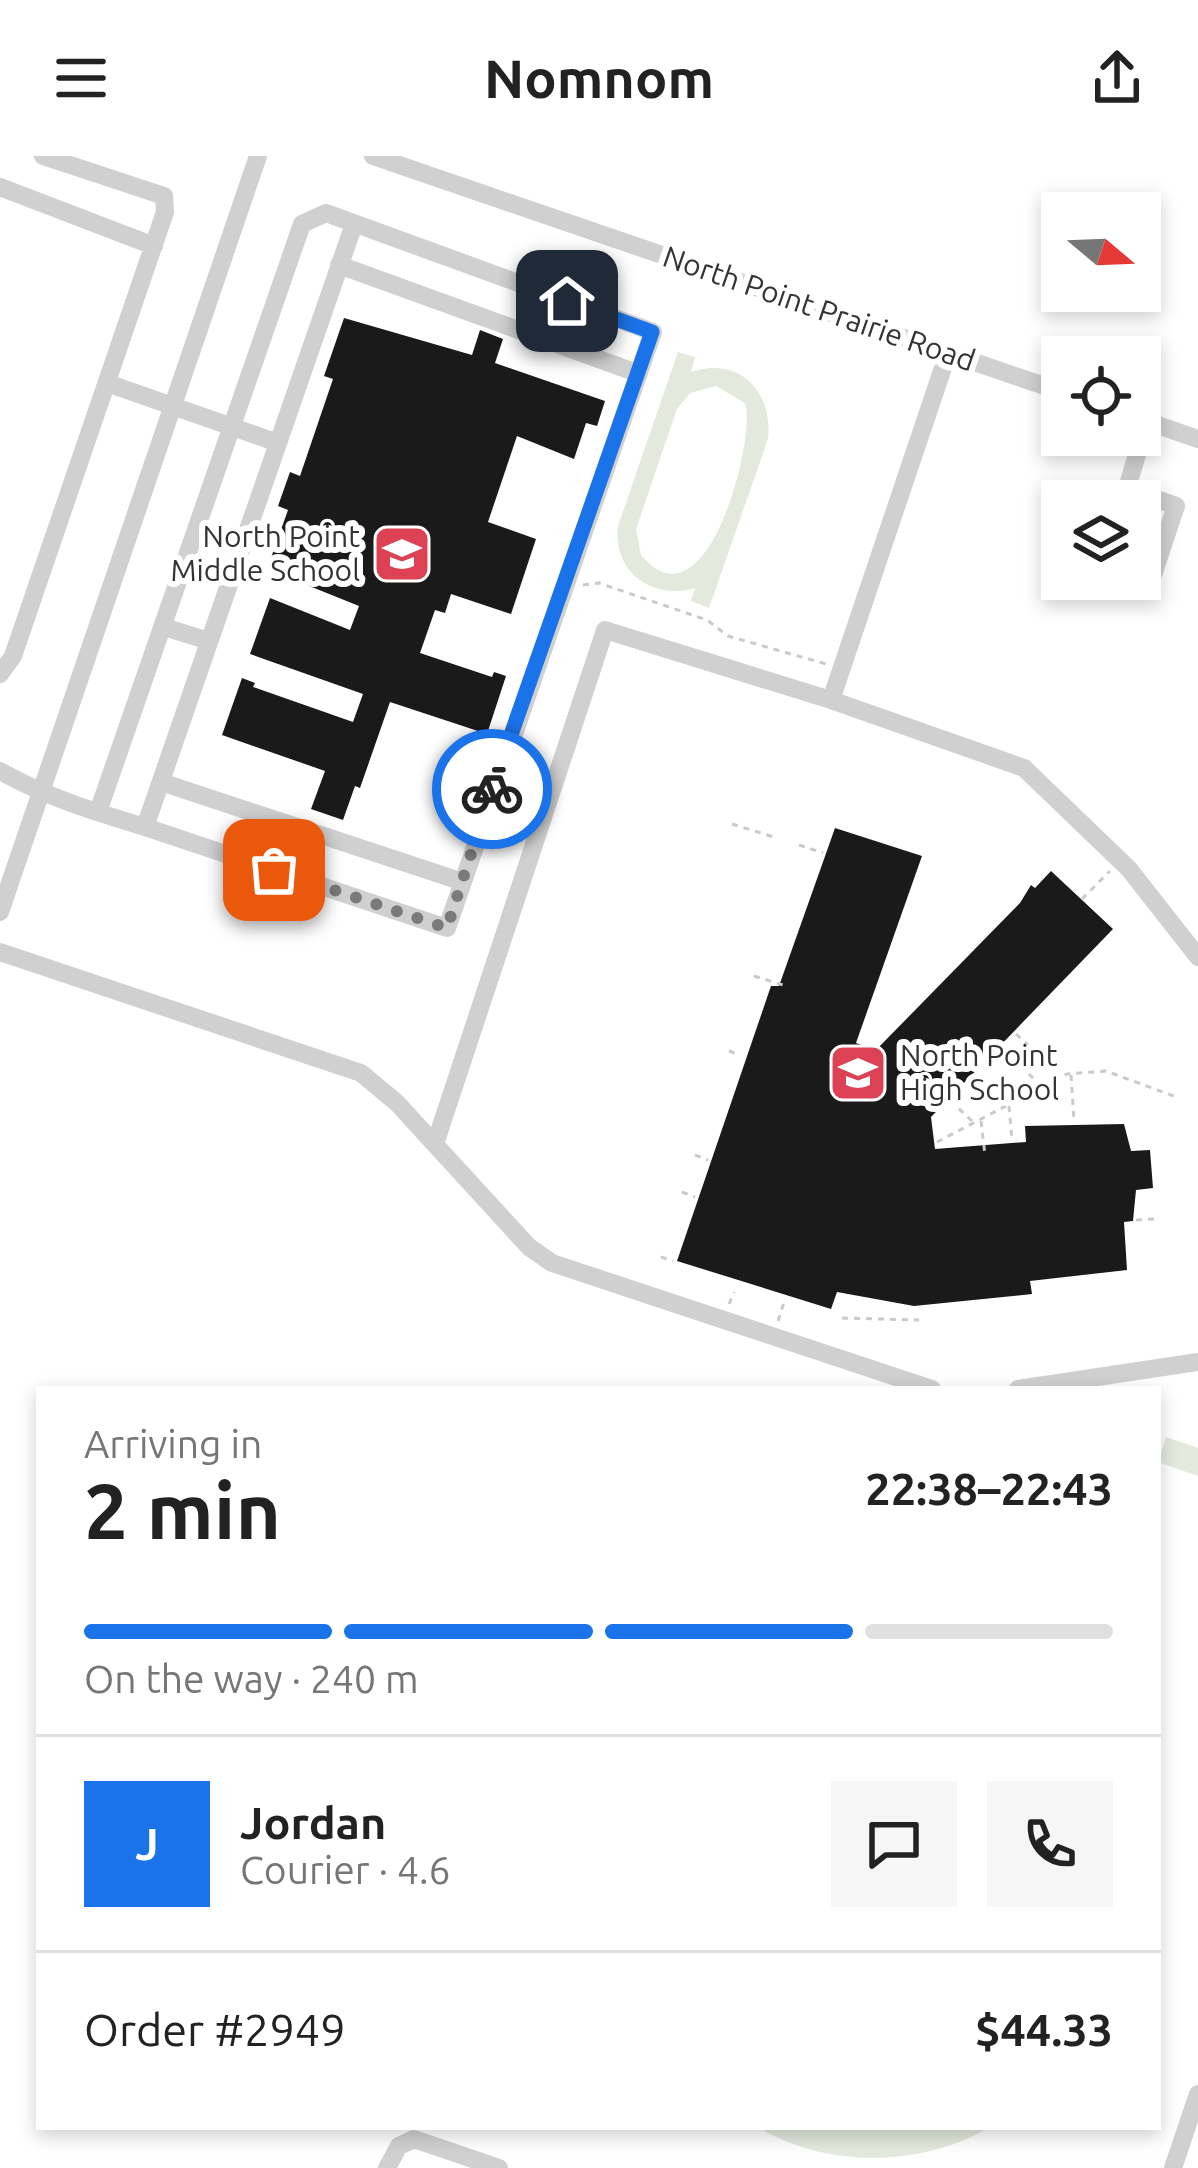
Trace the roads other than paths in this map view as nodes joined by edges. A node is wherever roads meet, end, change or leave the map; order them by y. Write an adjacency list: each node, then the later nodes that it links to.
1 (43, 156): 6 (street)
2 (259, 156): 12 (street)
3 (373, 156): 8 (street, North Point Prairie Road)
4 (0, 187): 6 (street)
5 (354, 224): 7 (street); 9 (street); 14 (street)
6 (154, 247): 10 (street)
7 (339, 266): 9 (street); 16 (street)
8 (948, 353): 11 (street, North Point Prairie Road); 22 (street)
9 (637, 373): 28 (street)
10 (107, 383): 12 (street); 21 (street)
11 (1041, 385)
12 (172, 408): 14 (street); 25 (street)
13 (1161, 426): 15 (street)
14 (233, 428): 16 (street); 19 (street)
15 (1198, 439)
16 (278, 443): 20 (street)
17 (1161, 500): 18 (street)
18 (1161, 551)
19 (164, 626): 20 (street); 26 (street)
20 (209, 641): 24 (street)
21 (0, 674)
22 (831, 700): 31 (street); 32 (street)
23 (0, 771): 25 (street)
24 (160, 782): 27 (street); 28 (street)
25 (41, 793): 26 (street); 29 (street)
26 (98, 812): 27 (street)
27 (145, 827): 28 (street)
28 (460, 881)
29 (0, 911)
30 (0, 952): 32 (street)
31 (1198, 957)
32 (435, 1144): 34 (street)
33 (1198, 1362): 35 (street)
34 (923, 1386)
35 (1038, 1386)
36 (1198, 2094): 39 (street)
37 (387, 2168): 38 (street)
38 (500, 2168)
39 (1173, 2168)

